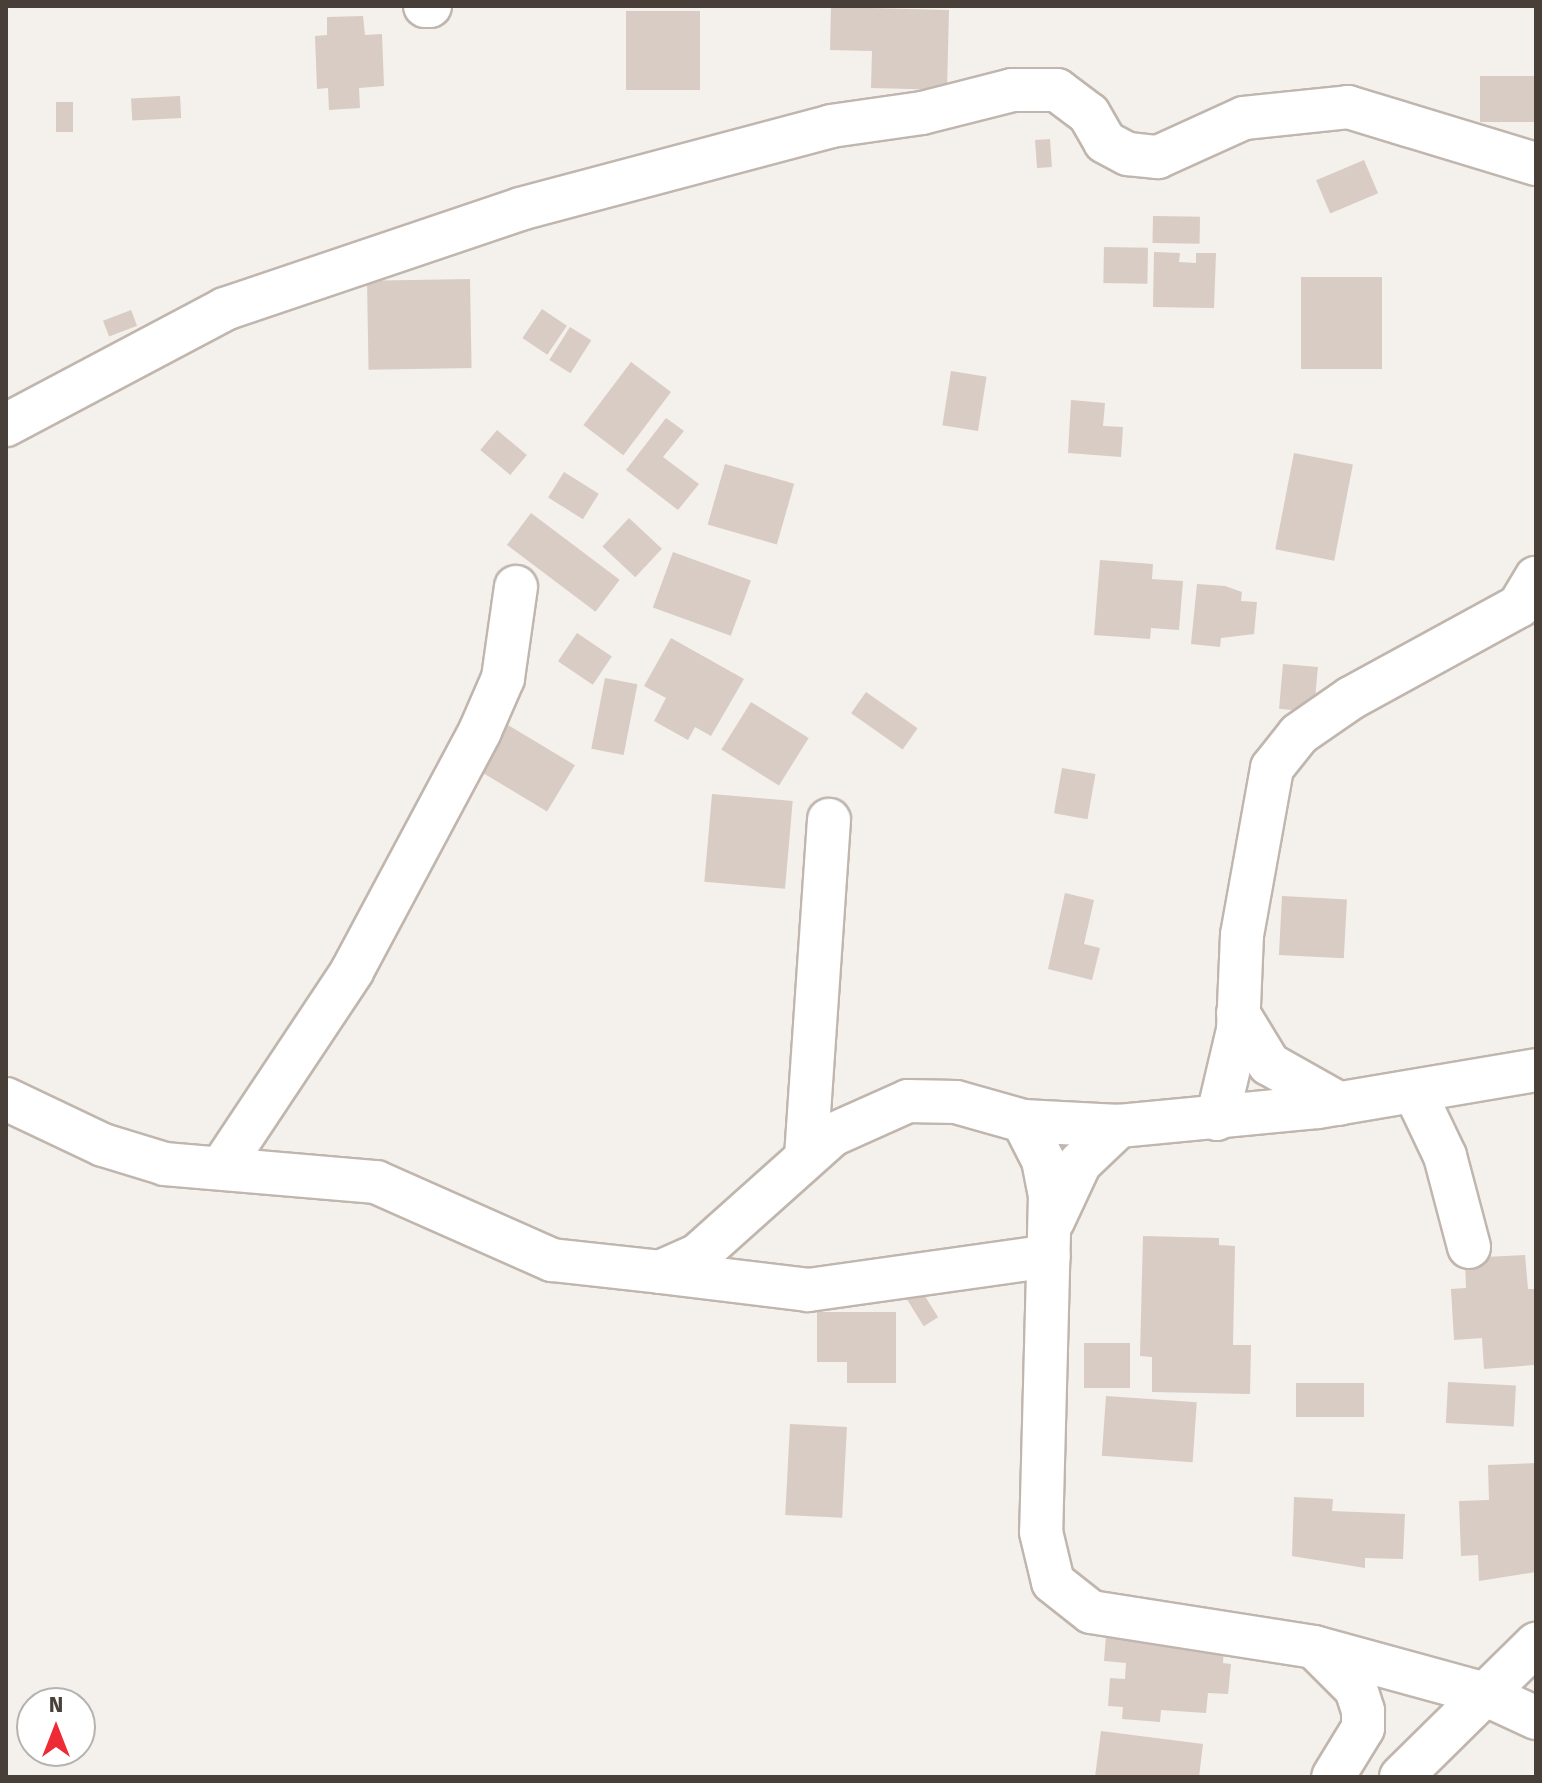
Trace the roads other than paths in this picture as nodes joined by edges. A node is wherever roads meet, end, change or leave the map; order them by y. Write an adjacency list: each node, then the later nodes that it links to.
1 (1536, 164): 2 (street)
2 (6, 425)
3 (1536, 578): 6 (street)
4 (516, 587): 15 (street)
5 (829, 820): 14 (street)
6 (1238, 1013): 10 (street); 11 (street)
7 (1536, 1070): 8 (street)
8 (1415, 1093): 10 (street); 17 (street)
9 (6, 1099): 15 (street)
10 (1340, 1104): 11 (street)
11 (1217, 1119): 13 (street)
12 (1023, 1121): 13 (street); 14 (street); 16 (street)
13 (1119, 1126): 16 (street)
14 (806, 1157): 18 (street)
15 (222, 1167): 18 (street)
16 (1049, 1243): 18 (street); 20 (street)
17 (1469, 1247)
18 (660, 1272)
19 (1536, 1644): 21 (street)
20 (1314, 1647): 21 (street); 23 (street)
21 (1482, 1693): 22 (street); 24 (street)
22 (1536, 1718)
23 (1333, 1777)
24 (1401, 1777)

